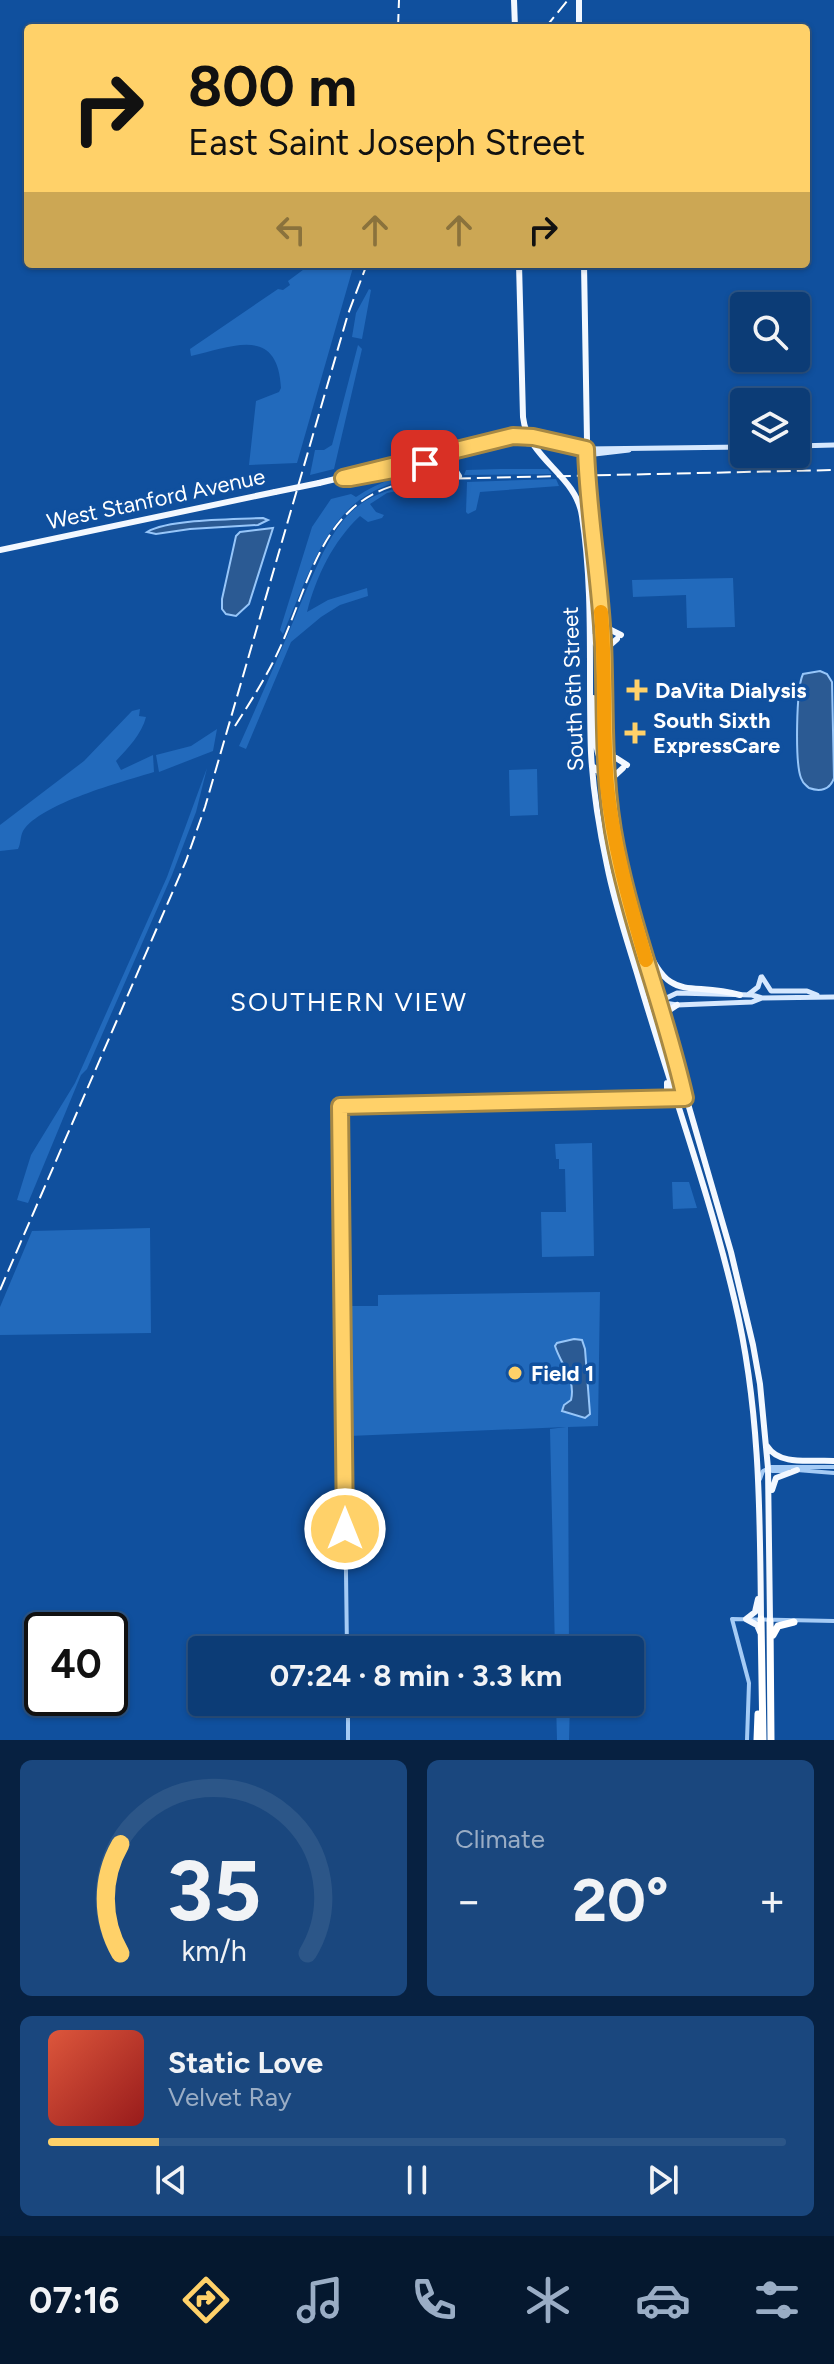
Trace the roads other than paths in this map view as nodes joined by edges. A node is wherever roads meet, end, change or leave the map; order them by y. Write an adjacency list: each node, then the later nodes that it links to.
1 (514, 0): 3 (main road)
2 (579, 0): 4 (main road)
3 (515, 24)
4 (579, 24)
5 (519, 268): 7 (main road)
6 (584, 268): 13 (main road, South 6th Street)
7 (523, 408): 8 (main road); 9 (main road)
8 (508, 437): 9 (main road); 16 (main road)
9 (528, 440): 13 (main road); 14 (main road); 18 (main road, South 6th Street)
10 (834, 445): 11 (main road)
11 (810, 446)
12 (730, 447): 13 (main road)
13 (586, 452): 19 (main road, South 6th Street)
14 (410, 467): 15 (main road); 16 (main road)
15 (459, 476)
16 (343, 478): 17 (main road, West Stanford Avenue, bridge)
17 (0, 550)
18 (588, 592): 21 (main road); 22 (main road, South 6th Street)
19 (601, 617): 21 (main road, South 6th Street); 24 (main road)
20 (593, 637): 23 (main road)
21 (603, 637): 23 (main road, South 6th Street)
22 (590, 683): 26 (main road, South 6th Street); 27 (main road)
23 (604, 684): 24 (main road, South 6th Street)
24 (604, 702): 25 (main road, South 6th Street)
25 (604, 723): 27 (main road, South 6th Street); 28 (main road)
26 (592, 766): 28 (main road); 29 (main road, South 6th Street)
27 (606, 766): 28 (main road, South 6th Street)
28 (610, 814): 30 (main road, South 6th Street)
29 (607, 869): 35 (main road); 37 (main road)
30 (634, 919): 31 (main road); 35 (main road)
31 (742, 995): 32 (main road); 34 (main road); 35 (main road)
32 (822, 997): 33 (main road); 34 (main road)
33 (834, 997)
34 (762, 998): 36 (main road)
35 (658, 1002): 36 (main road); 37 (main road); 39 (main road)
36 (677, 1005): 39 (main road)
37 (650, 1020): 38 (main road)
38 (657, 1041): 40 (main road); 41 (main road)
39 (680, 1074): 42 (main road)
40 (661, 1098): 41 (street); 55 (street)
41 (675, 1098): 42 (street); 43 (main road)
42 (685, 1098): 44 (main road)
43 (747, 1362): 46 (main road); 48 (main road)
44 (766, 1440): 45 (main road); 46 (main road)
45 (834, 1467): 46 (street); 47 (street)
46 (768, 1468): 47 (street); 48 (street); 49 (main road)
47 (797, 1470): 49 (main road)
48 (760, 1479): 50 (main road)
49 (770, 1557): 52 (main road)
50 (761, 1564): 51 (main road); 52 (main road)
51 (746, 1619): 52 (street); 56 (main road); 62 (street)
52 (766, 1620): 54 (street); 56 (highway); 57 (highway)
53 (834, 1621): 54 (street)
54 (794, 1622): 57 (highway)
55 (347, 1636)
56 (762, 1639): 57 (highway)
57 (768, 1673): 59 (highway); 63 (highway)
58 (348, 1716): 61 (street)
59 (771, 1716): 60 (highway); 64 (highway)
60 (780, 1739)
61 (348, 1740)
62 (747, 1740)
63 (760, 1740)
64 (771, 1740)

